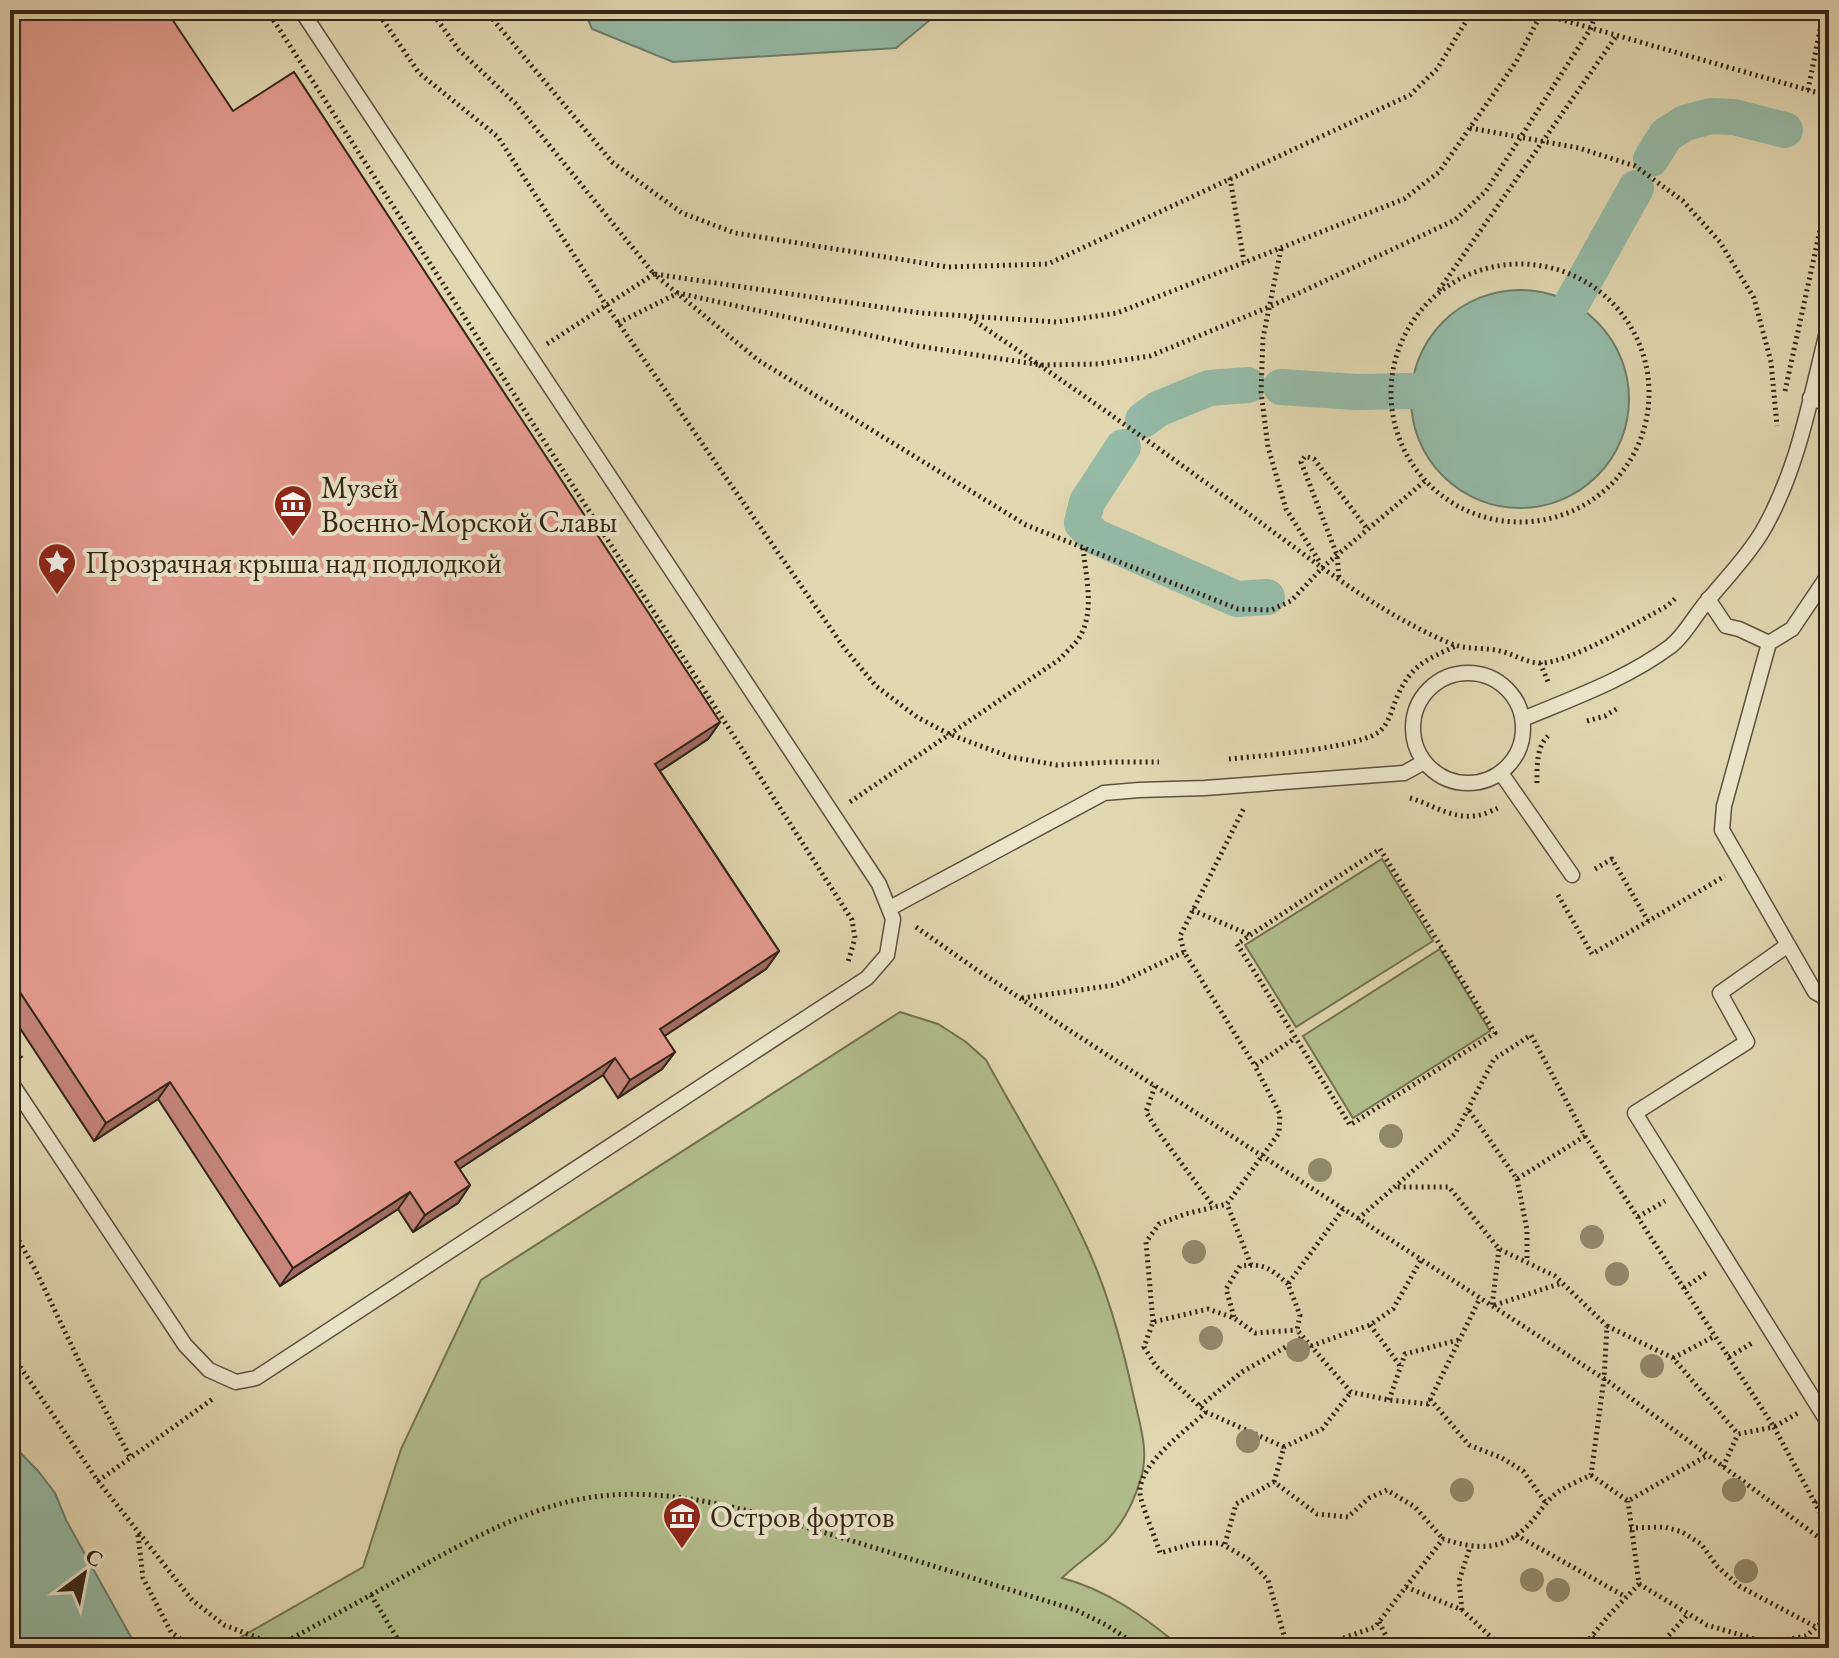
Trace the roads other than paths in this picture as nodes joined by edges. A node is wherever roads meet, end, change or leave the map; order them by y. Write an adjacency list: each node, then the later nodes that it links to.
1 (301, 10): 12 (lane)
2 (1829, 324): 3 (lane)
3 (1810, 398): 4 (lane); 6 (lane)
4 (1829, 404)
5 (1829, 574): 7 (lane)
6 (1708, 599): 7 (lane); 8 (lane)
7 (1769, 643): 13 (lane)
8 (1523, 719): 9 (lane); 10 (lane)
9 (1424, 762): 10 (lane); 12 (lane)
10 (1501, 773): 11 (lane)
11 (1575, 878)
12 (890, 908): 15 (lane)
13 (1788, 945): 14 (lane); 16 (lane)
14 (1829, 1000)
15 (10, 1081)
16 (1829, 1424)

